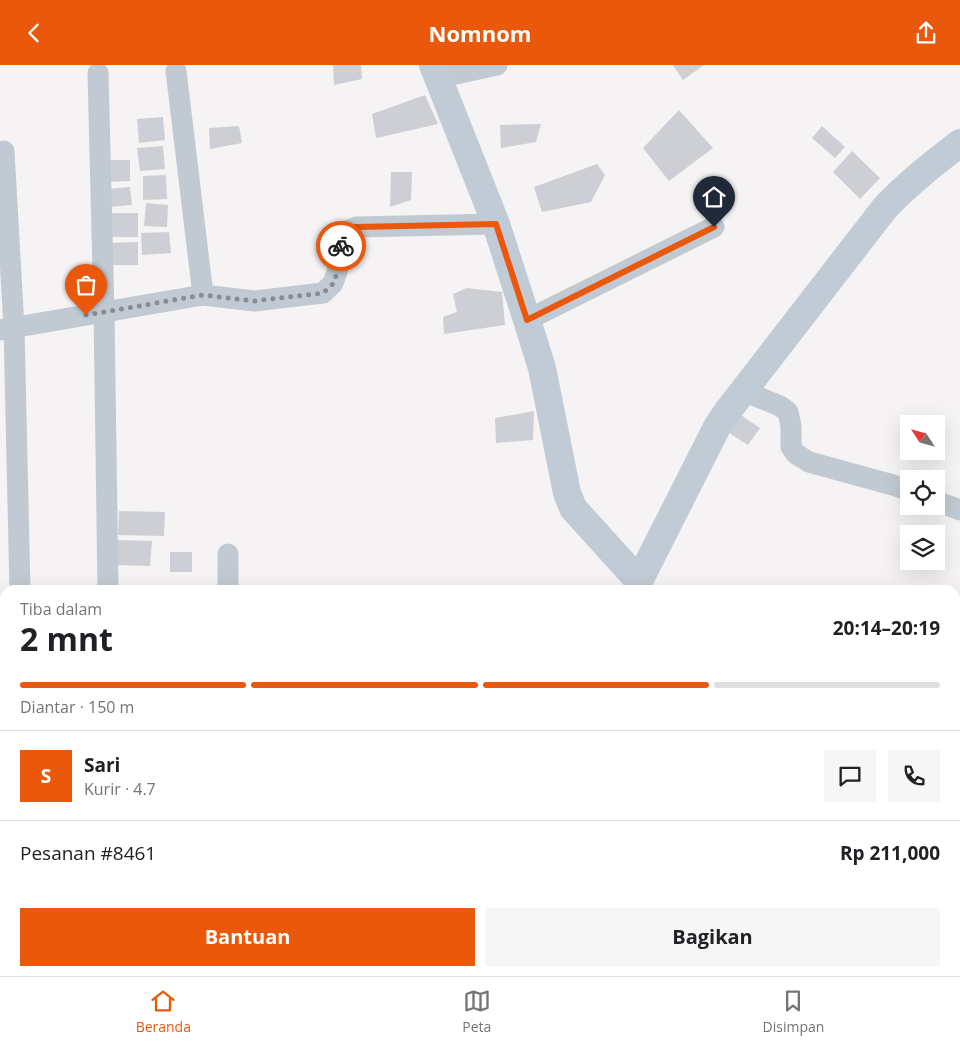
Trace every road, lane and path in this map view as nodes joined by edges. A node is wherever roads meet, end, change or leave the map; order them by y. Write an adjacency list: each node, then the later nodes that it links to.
1 (497, 65): 3 (street)
2 (176, 71): 9 (street)
3 (436, 72): 7 (street)
4 (98, 73): 10 (street)
5 (960, 143): 13 (street)
6 (4, 151): 12 (street)
7 (496, 224): 9 (street); 11 (street)
8 (714, 227): 11 (street)
9 (203, 295): 10 (street)
10 (104, 312): 12 (street); 19 (street)
11 (527, 320): 21 (street)
12 (7, 329): 18 (street)
13 (743, 391): 14 (street); 21 (street)
14 (900, 488)
15 (945, 504): 16 (street)
16 (960, 510)
17 (228, 554): 20 (street)
18 (20, 585)
19 (108, 585)
20 (228, 585)
21 (637, 585)

